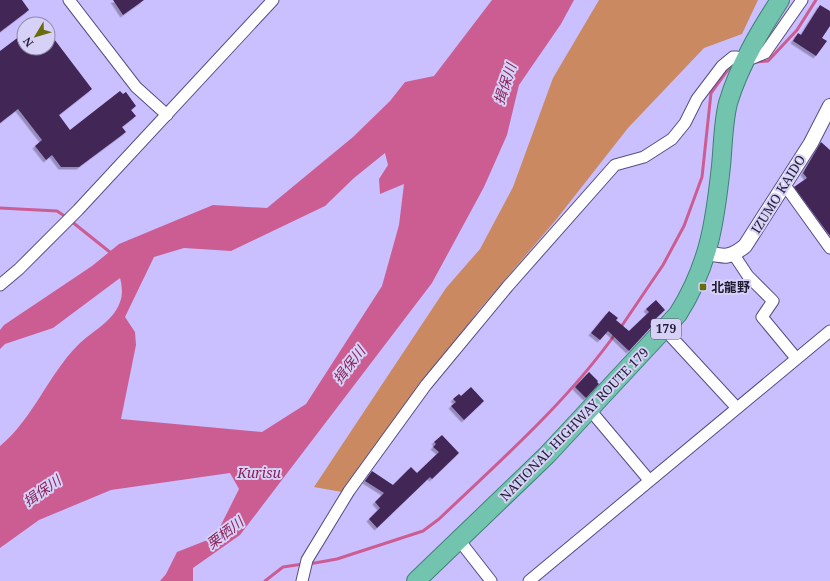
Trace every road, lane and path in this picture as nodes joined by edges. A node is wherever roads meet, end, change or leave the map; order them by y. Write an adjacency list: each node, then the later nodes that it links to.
1 (69, 0): 8 (street)
2 (273, 0): 8 (street)
3 (780, 0): 11 (highway, NATIONAL HIGHWAY ROUTE 179 / 179)
4 (802, 0): 6 (street)
5 (738, 57): 21 (street)
6 (753, 58)
7 (830, 106): 9 (street, IZUMO KAIDO)
8 (167, 115): 13 (street)
9 (784, 184): 10 (street); 12 (street, IZUMO KAIDO)
10 (830, 248)
11 (708, 253): 12 (street); 14 (highway, NATIONAL HIGHWAY ROUTE 179 / 179)
12 (734, 255): 16 (street)
13 (0, 285)
14 (665, 330): 17 (street); 18 (highway, NATIONAL HIGHWAY ROUTE 179 / 179)
15 (830, 331): 16 (street)
16 (796, 358): 17 (street)
17 (736, 408): 19 (street)
18 (590, 410): 19 (street); 20 (highway, NATIONAL HIGHWAY ROUTE 179 / 179)
19 (649, 480): 24 (street)
20 (459, 540): 22 (highway, NATIONAL HIGHWAY ROUTE 179 / 179); 23 (street)
21 (302, 581)
22 (416, 581)
23 (491, 581)
24 (529, 581)

